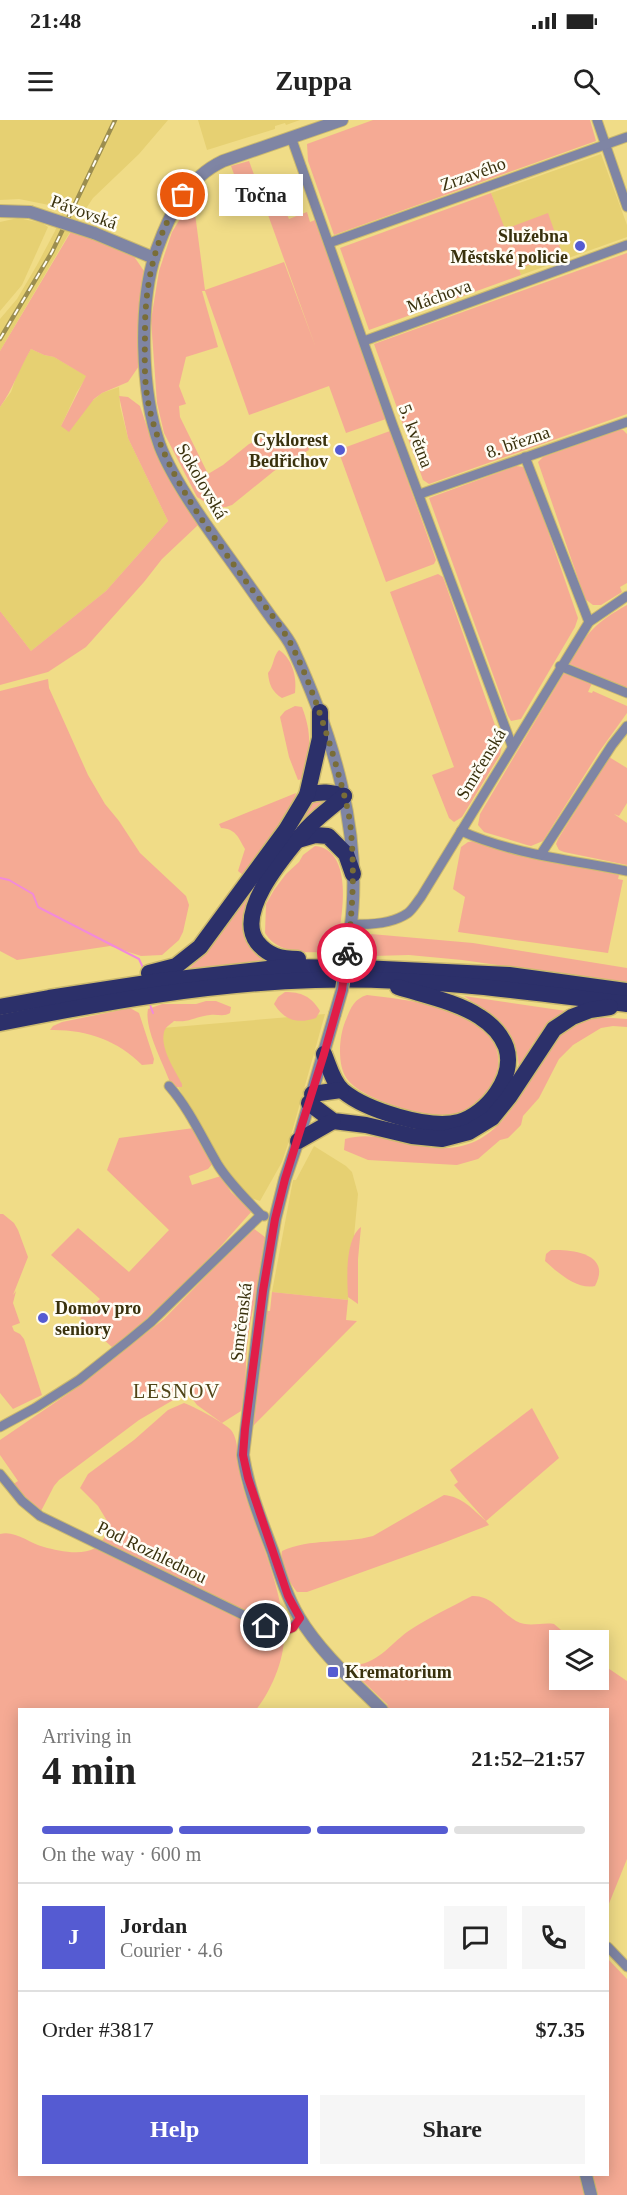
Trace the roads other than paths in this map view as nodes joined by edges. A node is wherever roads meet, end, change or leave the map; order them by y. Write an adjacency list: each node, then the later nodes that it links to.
1 (342, 120): 3 (street, Sokolovská)
2 (597, 120): 5 (street)
3 (291, 137): 8 (street, 5. května); 10 (street, Sokolovská)
4 (627, 137): 5 (street, Zrzavého)
5 (606, 144): 6 (street); 8 (street, Zrzavého)
6 (627, 207)
7 (0, 211): 10 (street, Pávovská, bridge)
8 (329, 243): 11 (street, 5. května)
9 (627, 244): 11 (street, Máchova)
10 (154, 258): 19 (street, Sokolovská)
11 (364, 341): 14 (street, 5. května)
12 (627, 422): 13 (street, 8. března)
13 (525, 457): 14 (street, 8. března); 16 (street)
14 (420, 494): 21 (street, 5. května)
15 (627, 596): 16 (street, Smrčenská)
16 (589, 622): 17 (street, Smrčenská)
17 (560, 666): 18 (street); 21 (street, Smrčenská)
18 (627, 693)
19 (320, 712): 22 (highway); 23 (street, Sokolovská)
20 (627, 726): 26 (street)
21 (513, 746): 24 (street, Smrčenská)
22 (307, 795): 23 (highway); 32 (highway)
23 (345, 796): 25 (highway); 28 (street, Sokolovská)
24 (461, 831): 26 (street); 29 (street, Smrčenská)
25 (298, 840): 28 (highway); 30 (highway)
26 (541, 854): 27 (street)
27 (627, 871)
28 (353, 874): 29 (street, Sokolovská)
29 (350, 928): 38 (street, Smrčenská, bridge)
30 (430, 971): 32 (highway); 34 (highway)
31 (380, 981): 32 (highway); 35 (highway); 40 (highway)
32 (161, 982): 33 (highway)
33 (121, 988): 36 (highway); 37 (highway)
34 (627, 991)
35 (627, 1004): 42 (highway)
36 (0, 1006)
37 (0, 1023)
38 (324, 1054): 40 (highway); 41 (street, Smrčenská)
39 (169, 1086): 44 (street)
40 (341, 1090): 41 (highway)
41 (310, 1099): 42 (highway); 43 (street, Smrčenská)
42 (333, 1121): 43 (highway)
43 (298, 1142): 45 (street, Smrčenská)
44 (261, 1215): 45 (street); 46 (street)
45 (275, 1219): 48 (street, Smrčenská)
46 (0, 1427)
47 (0, 1474): 48 (street, Pod Rozhlednou)
48 (300, 1618): 49 (street, Smrčenská)
49 (380, 1708)
50 (609, 1948): 51 (street)
51 (627, 1967)
52 (586, 2176): 53 (street)
53 (591, 2195)

